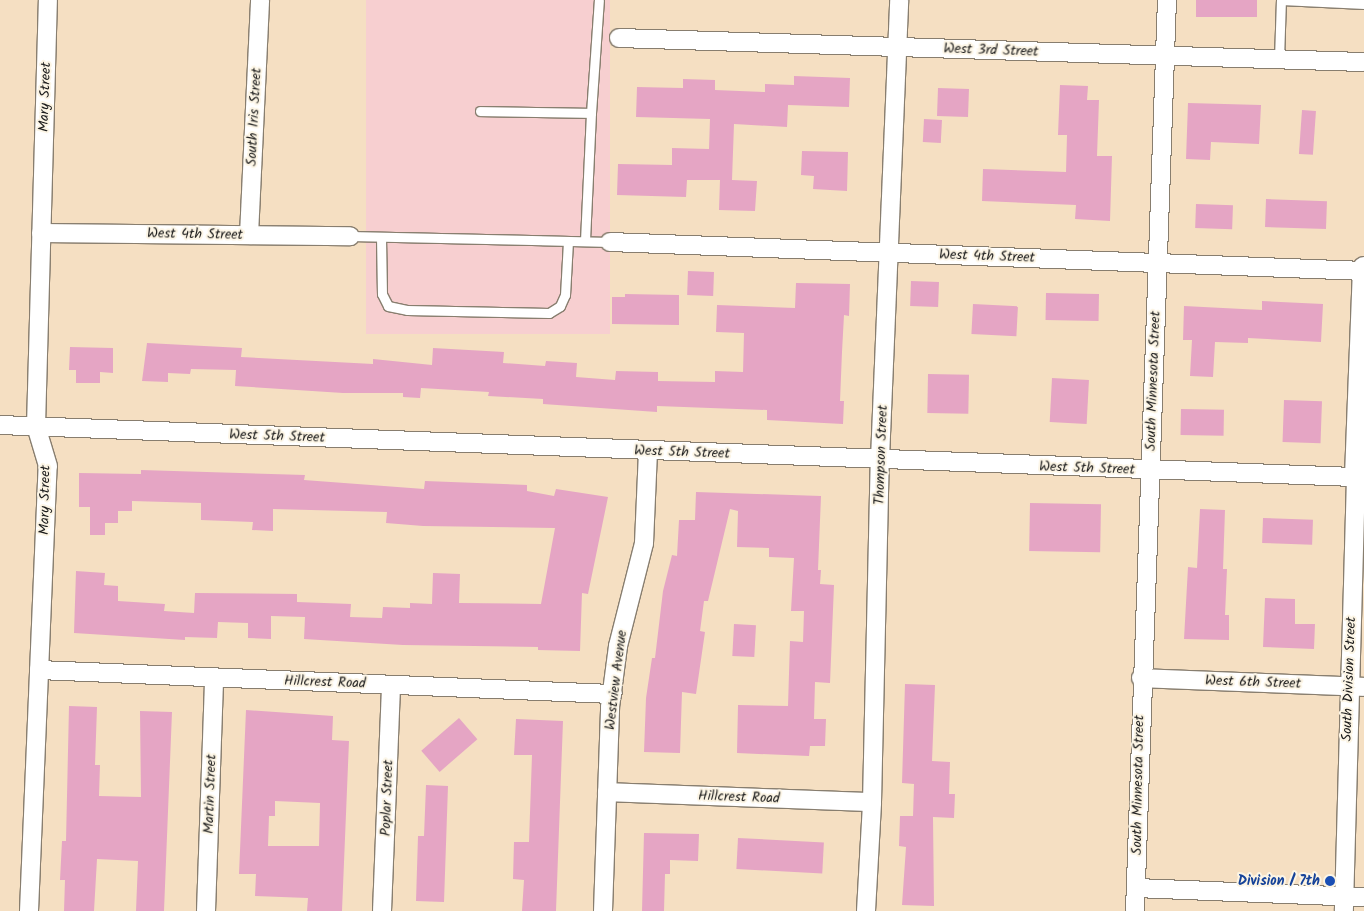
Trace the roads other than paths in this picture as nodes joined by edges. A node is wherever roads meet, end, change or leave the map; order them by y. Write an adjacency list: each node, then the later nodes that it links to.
1 (48, 0): 14 (street, Mary Street)
2 (260, 0): 15 (street, South Iris Street)
3 (599, 0): 13 (lane)
4 (899, 0): 8 (street, Thompson Street)
5 (1167, 0): 9 (street, South Minnesota Street)
6 (1364, 4): 10 (lane)
7 (619, 38): 8 (street, West 3rd Street)
8 (898, 47): 9 (street, West 3rd Street); 21 (street, Thompson Street)
9 (1166, 56): 10 (street, West 3rd Street); 22 (street, South Minnesota Street)
10 (1279, 60): 11 (street, West 3rd Street)
11 (1364, 62)
12 (480, 111): 13 (lane)
13 (591, 113): 19 (lane)
14 (40, 233): 15 (street, West 4th Street); 25 (street, Mary Street)
15 (248, 235): 16 (street, West 4th Street)
16 (350, 236): 17 (lane)
17 (381, 237): 18 (lane); 18 (lane)
18 (568, 241): 19 (lane)
19 (585, 242): 20 (lane)
20 (610, 242): 21 (street, West 4th Street)
21 (889, 253): 22 (street, West 4th Street); 27 (street, Thompson Street)
22 (1157, 262): 23 (street, West 4th Street); 28 (street, South Minnesota Street)
23 (1364, 270): 29 (street, South Division Street)
24 (0, 425): 25 (street, West 5th Street)
25 (36, 426): 26 (street, West 5th Street); 30 (street, Mary Street)
26 (648, 451): 27 (street, West 5th Street); 35 (street, Westview Avenue)
27 (880, 459): 28 (street, West 5th Street); 37 (street, Thompson Street)
28 (1149, 470): 29 (street, West 5th Street); 32 (street, South Minnesota Street)
29 (1360, 478): 34 (street, South Division Street)
30 (39, 670): 31 (street, Hillcrest Road); 41 (street, Mary Street)
31 (214, 677): 33 (street, Hillcrest Road); 42 (street, Martin Street)
32 (1141, 678): 34 (street, West 6th Street); 38 (street, South Minnesota Street)
33 (391, 685): 35 (street, Hillcrest Road); 43 (street, Poplar Street)
34 (1356, 687): 40 (street, South Division Street)
35 (612, 694): 36 (street, Westview Avenue)
36 (607, 792): 37 (street, Hillcrest Road); 44 (street, Westview Avenue)
37 (872, 802): 45 (street, Thompson Street)
38 (1136, 888): 40 (street); 46 (street, South Minnesota Street)
39 (1364, 897): 40 (street)
40 (1344, 904)
41 (29, 911)
42 (206, 911)
43 (382, 911)
44 (603, 911)
45 (866, 911)
46 (1135, 911)

